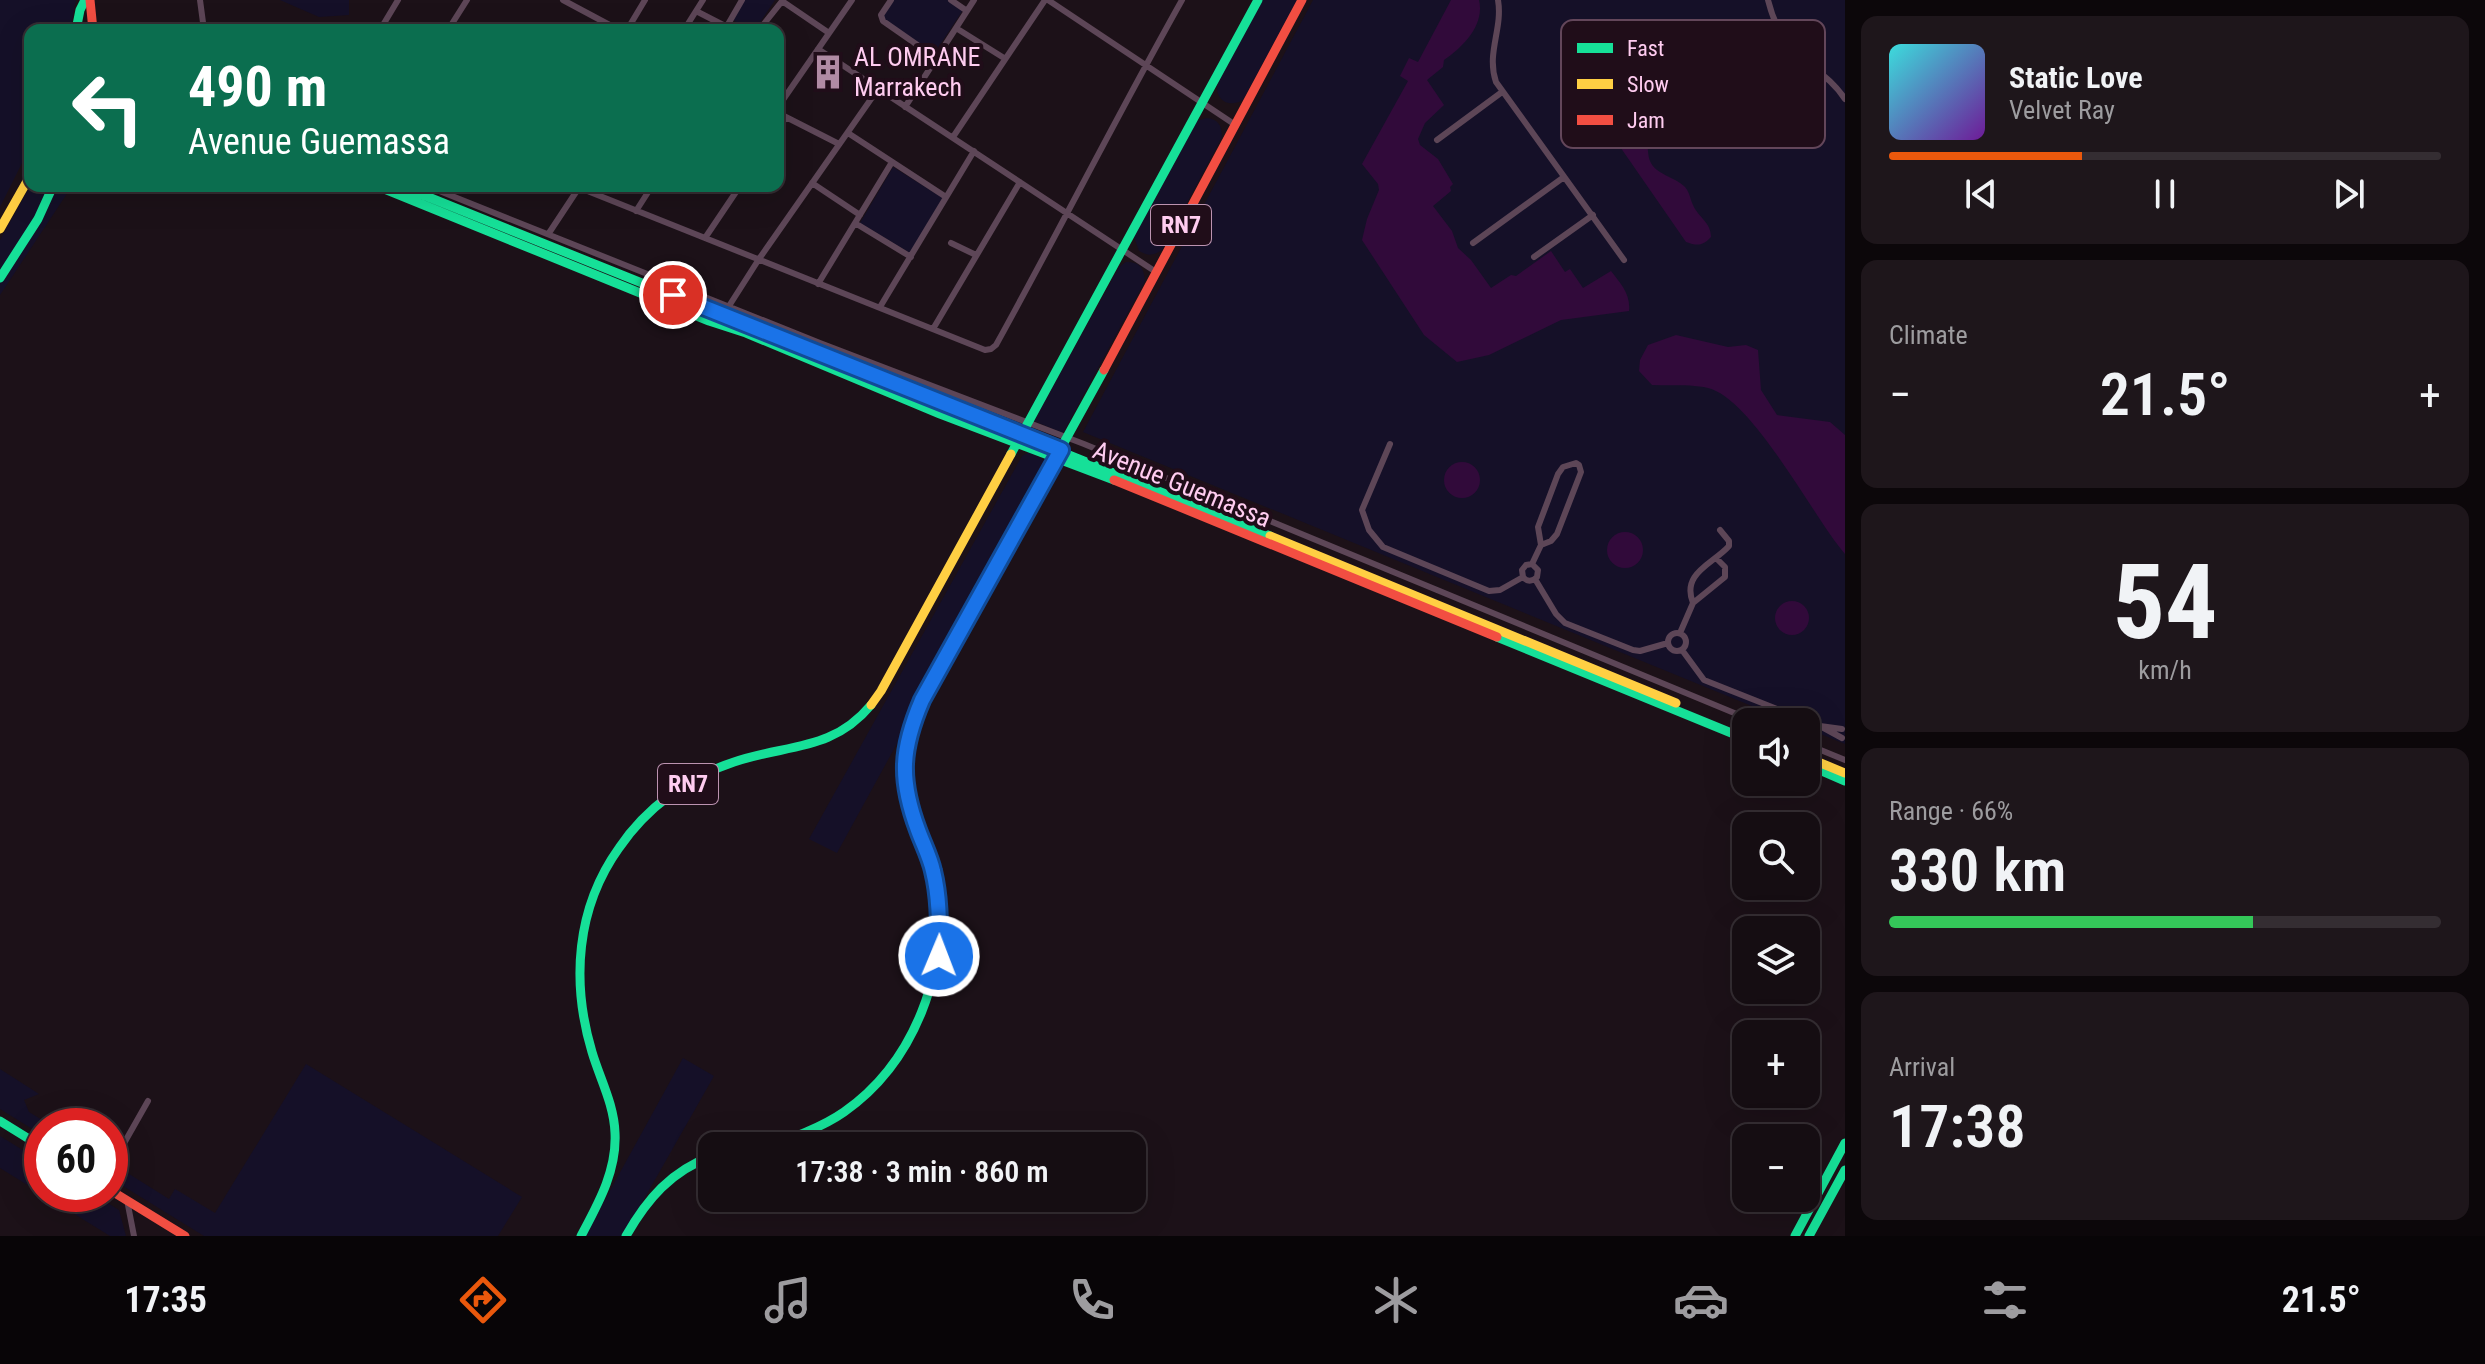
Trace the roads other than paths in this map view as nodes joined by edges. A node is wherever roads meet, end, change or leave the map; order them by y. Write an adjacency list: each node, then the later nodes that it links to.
1 (87, 0): 23 (main road); 24 (main road); 25 (main road)
2 (200, 0): 26 (street)
3 (398, 0): 27 (street)
4 (467, 0): 28 (street)
5 (563, 0): 29 (street)
6 (645, 0): 30 (street)
7 (703, 0): 20 (street)
8 (742, 0): 33 (street)
9 (782, 0): 34 (street); 36 (street)
10 (852, 0): 36 (street)
11 (891, 0): 38 (street)
12 (951, 0): 21 (street)
13 (974, 0): 21 (street)
14 (1046, 0): 39 (street); 40 (street)
15 (1182, 0): 40 (street)
16 (1258, 0): 46 (main road, RN7)
17 (1302, 0): 50 (main road, RN7)
18 (1498, 0): 43 (street)
19 (1768, 0): 22 (street)
20 (696, 11): 31 (street); 32 (street)
21 (967, 11): 35 (street)
22 (1774, 20)
23 (77, 24)
24 (84, 24)
25 (92, 24)
26 (203, 24)
27 (384, 24)
28 (454, 24)
29 (608, 24)
30 (631, 24)
31 (688, 24)
32 (722, 24)
33 (732, 24)
34 (764, 24)
35 (956, 28): 38 (street); 39 (street)
36 (829, 33): 37 (street)
37 (818, 49): 42 (street); 44 (street)
38 (936, 58): 47 (street)
39 (1004, 58): 52 (street)
40 (1145, 65): 46 (street); 71 (street)
41 (1825, 75): 45 (street)
42 (878, 89): 47 (street); 51 (street)
43 (1502, 92): 53 (street); 57 (street)
44 (784, 98)
45 (1845, 99)
46 (1201, 102): 50 (street); 80 (main road, RN7)
47 (905, 107): 52 (street)
48 (786, 117): 49 (street); 54 (street)
49 (784, 120)
50 (1234, 124): 86 (main road, RN7)
51 (848, 133): 54 (street); 56 (street)
52 (953, 137): 55 (street)
53 (1437, 140)
54 (839, 144): 59 (street)
55 (974, 151): 58 (street); 69 (street)
56 (892, 162): 69 (street); 72 (street)
57 (1564, 177): 73 (street); 79 (street)
58 (1020, 182): 71 (street); 81 (street)
59 (812, 183): 72 (street); 84 (street)
60 (24, 187): 75 (main road)
61 (50, 192): 87 (main road)
62 (392, 192): 93 (main road, Avenue Guemassa)
63 (416, 192): 93 (main road, Avenue Guemassa)
64 (443, 192): 76 (street, Avenue Guemassa)
65 (574, 192): 76 (street)
66 (592, 192): 70 (street)
67 (648, 192): 70 (street)
68 (735, 192): 77 (street)
69 (946, 197): 82 (street)
70 (636, 211): 77 (street)
71 (1068, 214): 80 (street); 91 (street)
72 (860, 215): 74 (street)
73 (1593, 215): 83 (street); 85 (street)
74 (855, 223): 82 (street); 88 (street)
75 (0, 229)
76 (549, 233): 89 (street, Avenue Guemassa)
77 (705, 238): 84 (street)
78 (951, 243): 81 (street)
79 (1473, 243)
80 (1123, 252): 86 (street); 92 (main road, RN7)
81 (976, 255): 91 (street)
82 (911, 257): 90 (street)
83 (1534, 257)
84 (759, 259): 88 (street); 89 (street)
85 (1624, 260)
86 (1156, 272): 94 (main road, RN7)
87 (0, 278)
88 (818, 284): 90 (street)
89 (729, 306): 92 (street, Avenue Guemassa)
90 (880, 307): 91 (street)
91 (933, 329)
92 (1029, 424): 93 (main road, RN7); 94 (street, Avenue Guemassa)
93 (1021, 438): 96 (main road, Avenue Guemassa); 132 (main road, RN7)
94 (1067, 438): 96 (main road, RN7); 108 (street, Avenue Guemassa)
95 (1390, 444): 101 (street)
96 (1059, 453): 109 (main road, Avenue Guemassa); 112 (main road, Avenue Guemassa); 122 (main road, RN7)
97 (1720, 530): 99 (street)
98 (1541, 545): 98 (street); 100 (street)
99 (1716, 558): 103 (street); 103 (street)
100 (1532, 564): 101 (street); 102 (street)
101 (1523, 577): 102 (street)
102 (1535, 579): 105 (street)
103 (1693, 603): 104 (street)
104 (1680, 633): 105 (street); 106 (street)
105 (1668, 643): 106 (street)
106 (1682, 650): 107 (street)
107 (1775, 708)
108 (1732, 712)
109 (1732, 726)
110 (1820, 726): 111 (street); 113 (street)
111 (1843, 728): 113 (street)
112 (1732, 733)
113 (1843, 740)
114 (1820, 750): 115 (street)
115 (1845, 760)
116 (1820, 763): 118 (main road)
117 (1820, 770): 119 (main road)
118 (1845, 773)
119 (1845, 781)
120 (148, 1101): 124 (street)
121 (0, 1121): 123 (main road)
122 (811, 1132)
123 (24, 1136)
124 (128, 1136)
125 (1845, 1143): 134 (main road)
126 (698, 1162): 133 (main road)
127 (1845, 1170): 135 (main road)
128 (128, 1201): 131 (main road)
129 (128, 1205): 130 (street)
130 (134, 1236)
131 (185, 1236)
132 (581, 1236)
133 (626, 1236)
134 (1795, 1236)
135 (1809, 1236)

